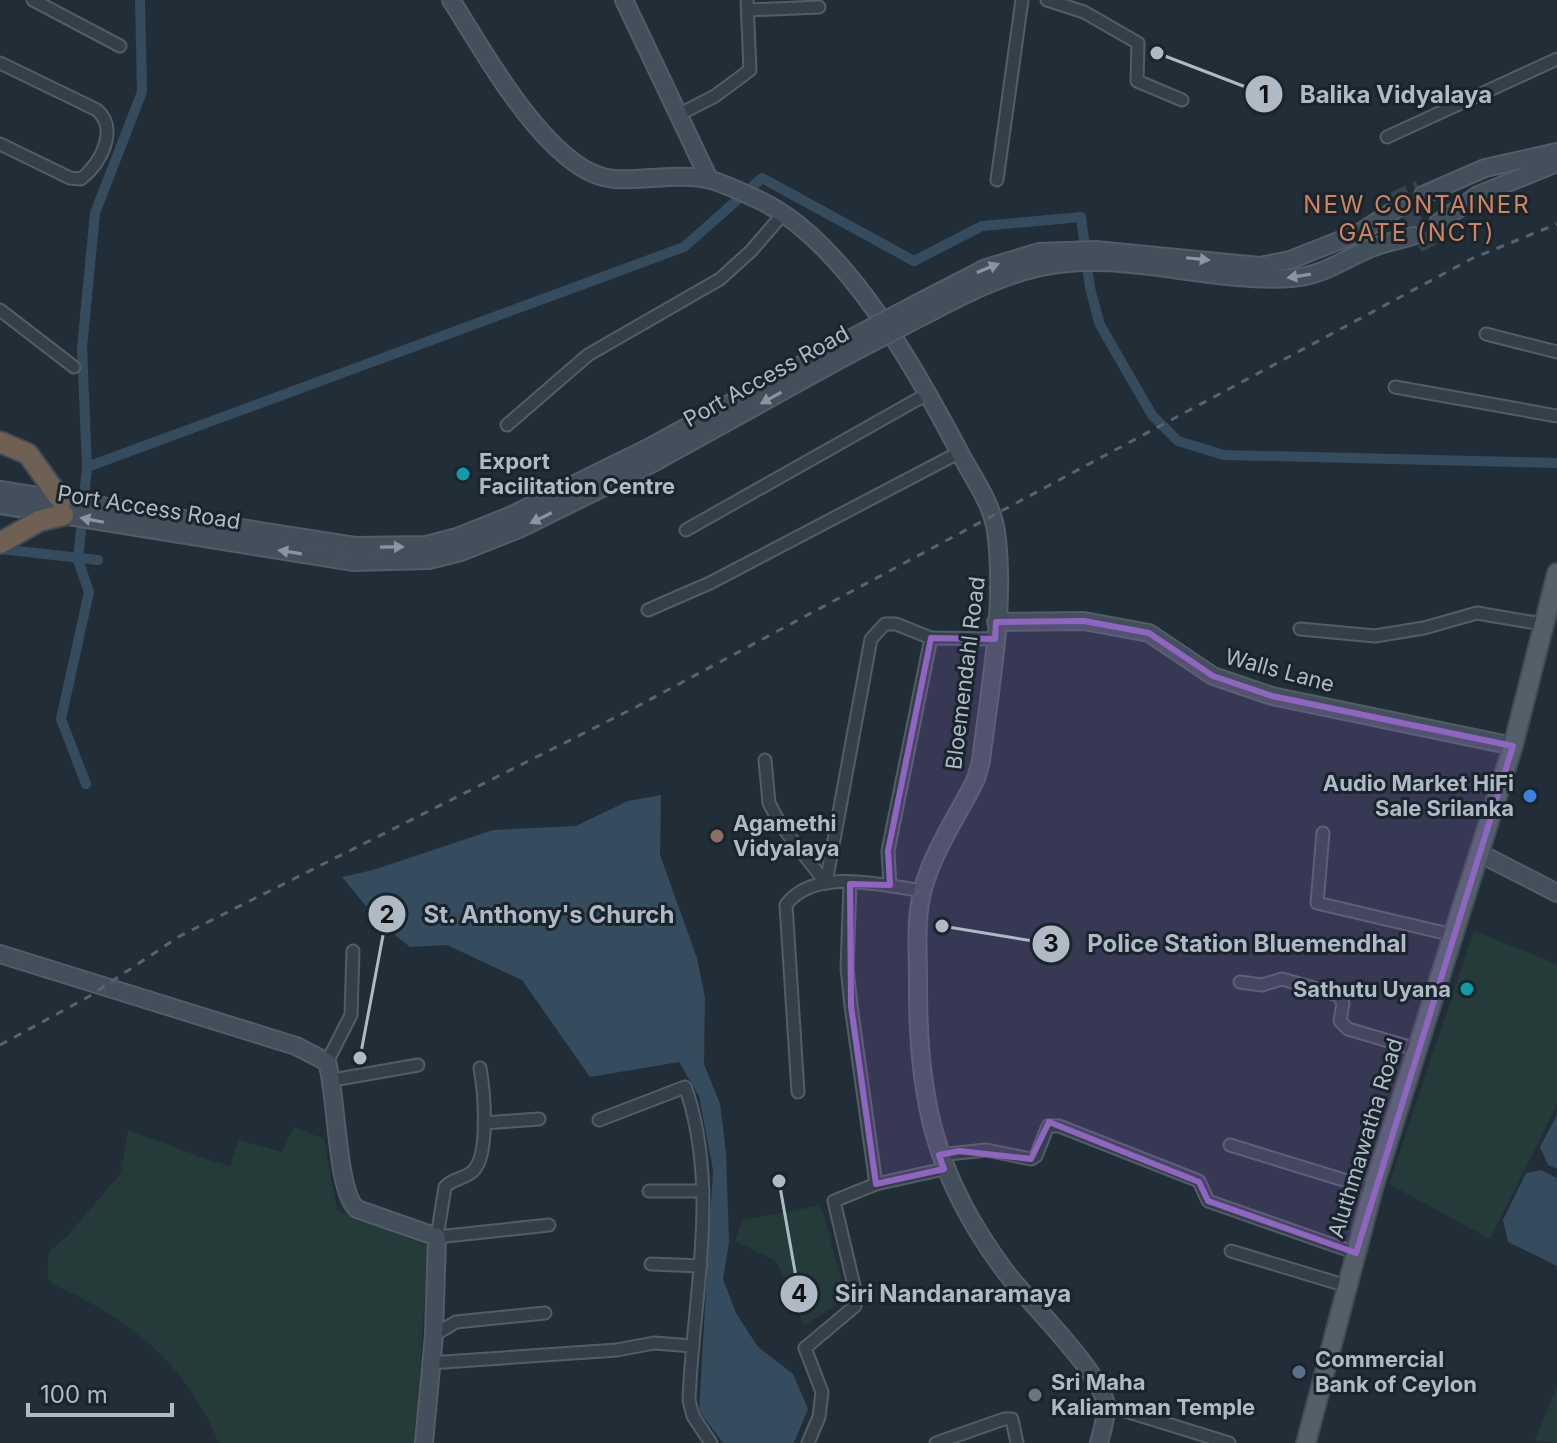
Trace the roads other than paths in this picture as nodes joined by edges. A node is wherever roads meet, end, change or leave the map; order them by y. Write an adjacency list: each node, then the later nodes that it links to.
1 (33, 0): 8 (street)
2 (451, 0): 18 (main road)
3 (624, 0): 12 (main road)
4 (1022, 0): 17 (street)
5 (1047, 0): 11 (street)
6 (748, 5): 7 (street); 12 (street)
7 (819, 7)
8 (120, 46)
9 (1557, 59): 13 (street)
10 (0, 63): 14 (street)
11 (1182, 100)
12 (678, 115): 18 (main road)
13 (1387, 137)
14 (0, 144)
15 (1557, 152): 16 (main road)
16 (1557, 163)
17 (997, 180)
18 (716, 182): 19 (main road)
19 (783, 214): 26 (main road); 28 (street)
20 (1121, 258): 20 (main road, Port Access Road, one-way to 20); 34 (main road, Port Access Road, bridge)
21 (0, 310): 24 (street)
22 (1486, 334): 23 (street)
23 (1557, 352)
24 (74, 367)
25 (1395, 387): 27 (street)
26 (927, 394): 30 (main road); 36 (street)
27 (1557, 416)
28 (507, 425)
29 (10, 445): 32 (highway); 34 (highway)
30 (960, 452): 39 (street); 42 (main road, Bloemendahl Road)
31 (0, 490): 32 (main road, Port Access Road)
32 (31, 502): 33 (main road, Port Access Road); 34 (main road, Port Access Road); 35 (highway)
33 (0, 505)
34 (62, 508): 35 (highway)
35 (23, 530): 37 (highway)
36 (686, 530)
37 (0, 543)
38 (1557, 573): 40 (main road, Aluthmawatha Road)
39 (648, 610)
40 (1542, 624): 41 (street); 44 (main road, Aluthmawatha Road)
41 (1300, 629)
42 (996, 631): 43 (street); 44 (main road, Walls Lane); 51 (main road, Bloemendahl Road)
43 (931, 638): 48 (street); 50 (street)
44 (1513, 746): 47 (main road, Aluthmawatha Road)
45 (765, 760): 48 (street)
46 (1323, 833): 53 (street)
47 (1481, 854): 52 (main road); 53 (main road, Aluthmawatha Road)
48 (826, 883): 49 (street); 62 (street)
49 (850, 884): 50 (street); 68 (street)
50 (890, 886): 51 (street)
51 (923, 891): 67 (main road, Bloemendahl Road)
52 (1557, 893)
53 (1453, 935): 57 (main road, Aluthmawatha Road)
54 (353, 951): 58 (street)
55 (0, 954): 58 (main road)
56 (1240, 982): 57 (street)
57 (1416, 1049): 69 (main road, Aluthmawatha Road)
58 (327, 1062): 61 (main road)
59 (418, 1065): 61 (street)
60 (480, 1068): 65 (street)
61 (333, 1080): 73 (main road)
62 (798, 1092)
63 (539, 1119): 65 (street)
64 (599, 1120): 71 (street)
65 (484, 1123): 73 (street)
66 (1230, 1145): 69 (street)
67 (942, 1162): 68 (street); 75 (street); 83 (main road, Bloemendahl Road)
68 (876, 1184): 86 (street)
69 (1373, 1189): 75 (main road, Aluthmawatha Road)
70 (649, 1191): 71 (street)
71 (703, 1191): 77 (street)
72 (549, 1225): 73 (street)
73 (437, 1237): 80 (main road)
74 (1231, 1251): 78 (street)
75 (1356, 1253): 78 (main road, Aluthmawatha Road)
76 (651, 1264): 77 (street)
77 (701, 1266): 81 (street)
78 (1347, 1286): 91 (main road, Aluthmawatha Road)
79 (545, 1313): 80 (street)
80 (434, 1335): 82 (main road)
81 (693, 1346): 82 (street); 85 (street)
82 (429, 1363): 84 (main road)
83 (1106, 1405): 89 (main road); 90 (street)
84 (424, 1443)
85 (711, 1443)
86 (808, 1443)
87 (936, 1443): 88 (street)
88 (1017, 1443)
89 (1099, 1443)
90 (1229, 1443)
91 (1306, 1443)

